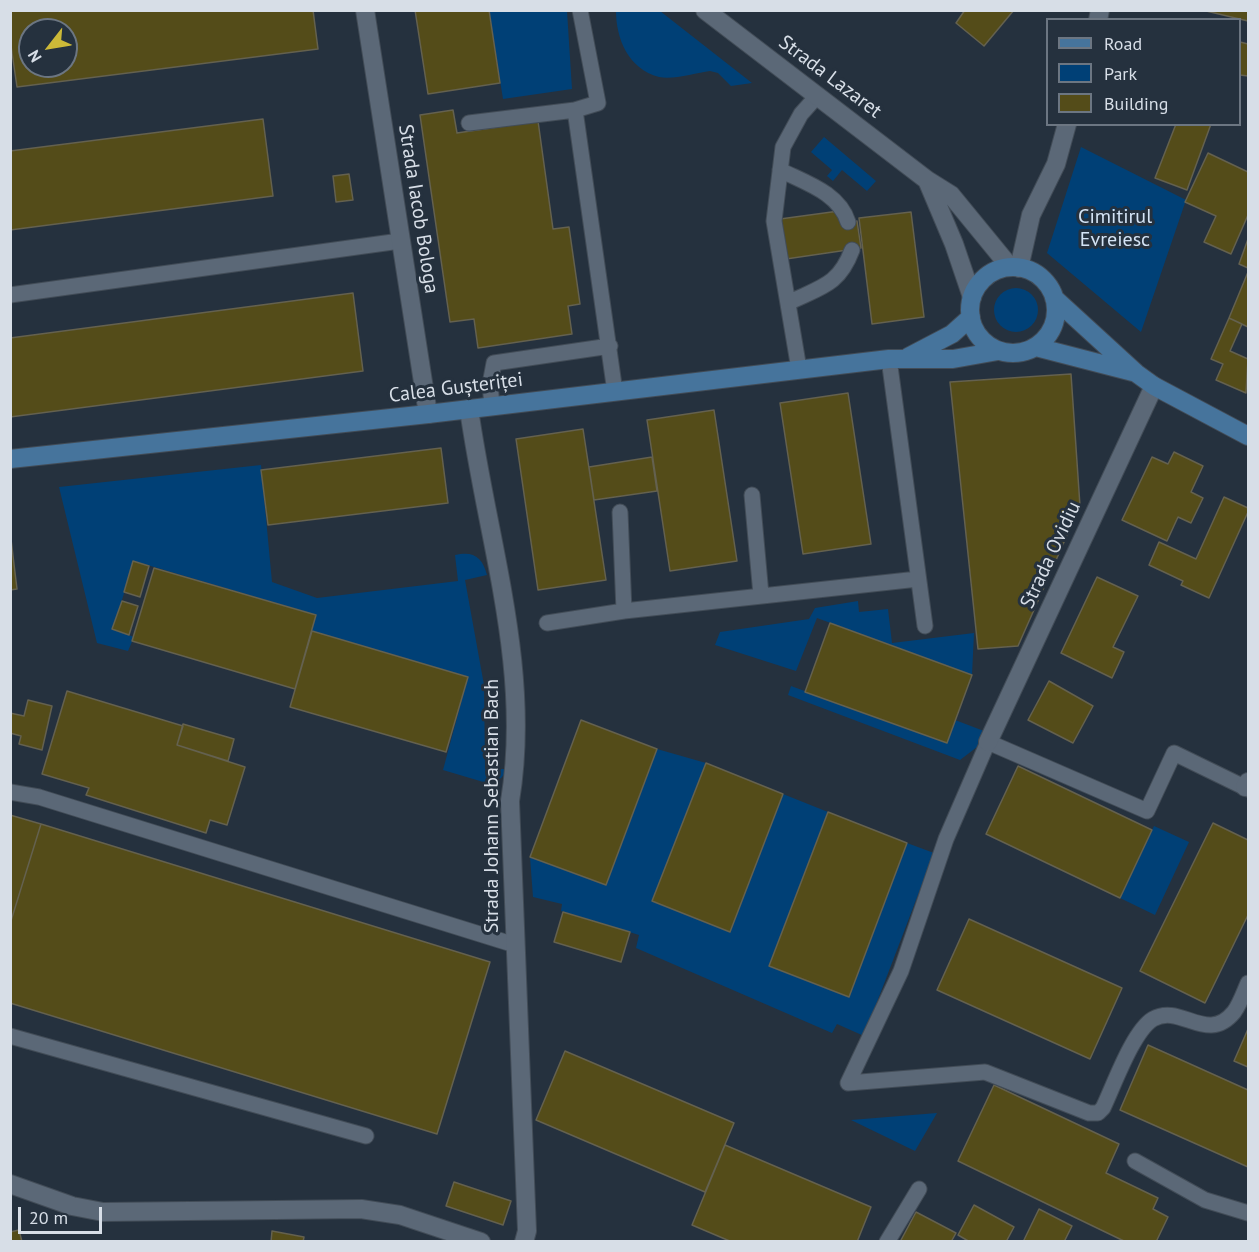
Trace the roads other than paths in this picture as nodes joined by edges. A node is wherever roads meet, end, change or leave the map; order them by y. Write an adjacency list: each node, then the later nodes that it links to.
1 (365, 10): 11 (street, Strada Iacob Bologa)
2 (580, 10): 5 (lane)
3 (705, 10): 4 (street, Strada Lazaret)
4 (818, 95): 8 (lane); 9 (street, Strada Lazaret)
5 (575, 110): 6 (lane); 19 (lane)
6 (469, 123)
7 (1066, 126): 13 (street)
8 (780, 170): 10 (lane); 17 (lane)
9 (927, 180): 13 (street, Strada Lazaret); 15 (street, Strada Lazaret)
10 (848, 222)
11 (400, 241): 14 (lane); 29 (street, Strada Iacob Bologa)
12 (852, 250): 17 (lane)
13 (1015, 268): 15 (main road); 16 (main road)
14 (10, 295)
15 (972, 297): 18 (main road)
16 (1054, 298): 20 (main road); 24 (main road)
17 (790, 302): 23 (lane)
18 (970, 317): 21 (main road); 22 (main road, Calea Gușteriței)
19 (610, 346): 26 (lane); 27 (lane)
20 (1036, 347): 21 (main road); 24 (main road)
21 (998, 351): 22 (main road, Calea Gușteriței)
22 (898, 358): 23 (main road, Calea Gușteriței); 34 (lane)
23 (799, 369): 26 (main road, Calea Gușteriței)
24 (1136, 373): 25 (main road)
25 (1154, 386): 30 (main road); 39 (street, Strada Ovidiu)
26 (615, 392): 27 (main road, Calea Gușteriței)
27 (492, 406): 28 (main road, Calea Gușteriței)
28 (469, 409): 29 (main road, Calea Gușteriței); 42 (street, Strada Johann Sebastian Bach)
29 (428, 414): 31 (main road, Calea Gușteriței)
30 (1248, 436)
31 (10, 459)
32 (752, 495): 35 (lane)
33 (620, 512): 36 (lane)
34 (918, 579): 35 (lane); 38 (lane)
35 (761, 595): 36 (lane)
36 (624, 611): 37 (lane)
37 (547, 623)
38 (925, 626)
39 (988, 742): 40 (lane); 43 (lane)
40 (1247, 786)
41 (10, 792): 42 (lane)
42 (515, 945): 51 (street, Strada Johann Sebastian Bach)
43 (1248, 983)
44 (10, 1036): 45 (lane)
45 (366, 1136)
46 (1135, 1161): 49 (lane)
47 (10, 1184): 50 (street)
48 (919, 1189): 52 (lane)
49 (1248, 1213)
50 (481, 1242)
51 (524, 1242)
52 (887, 1242)

